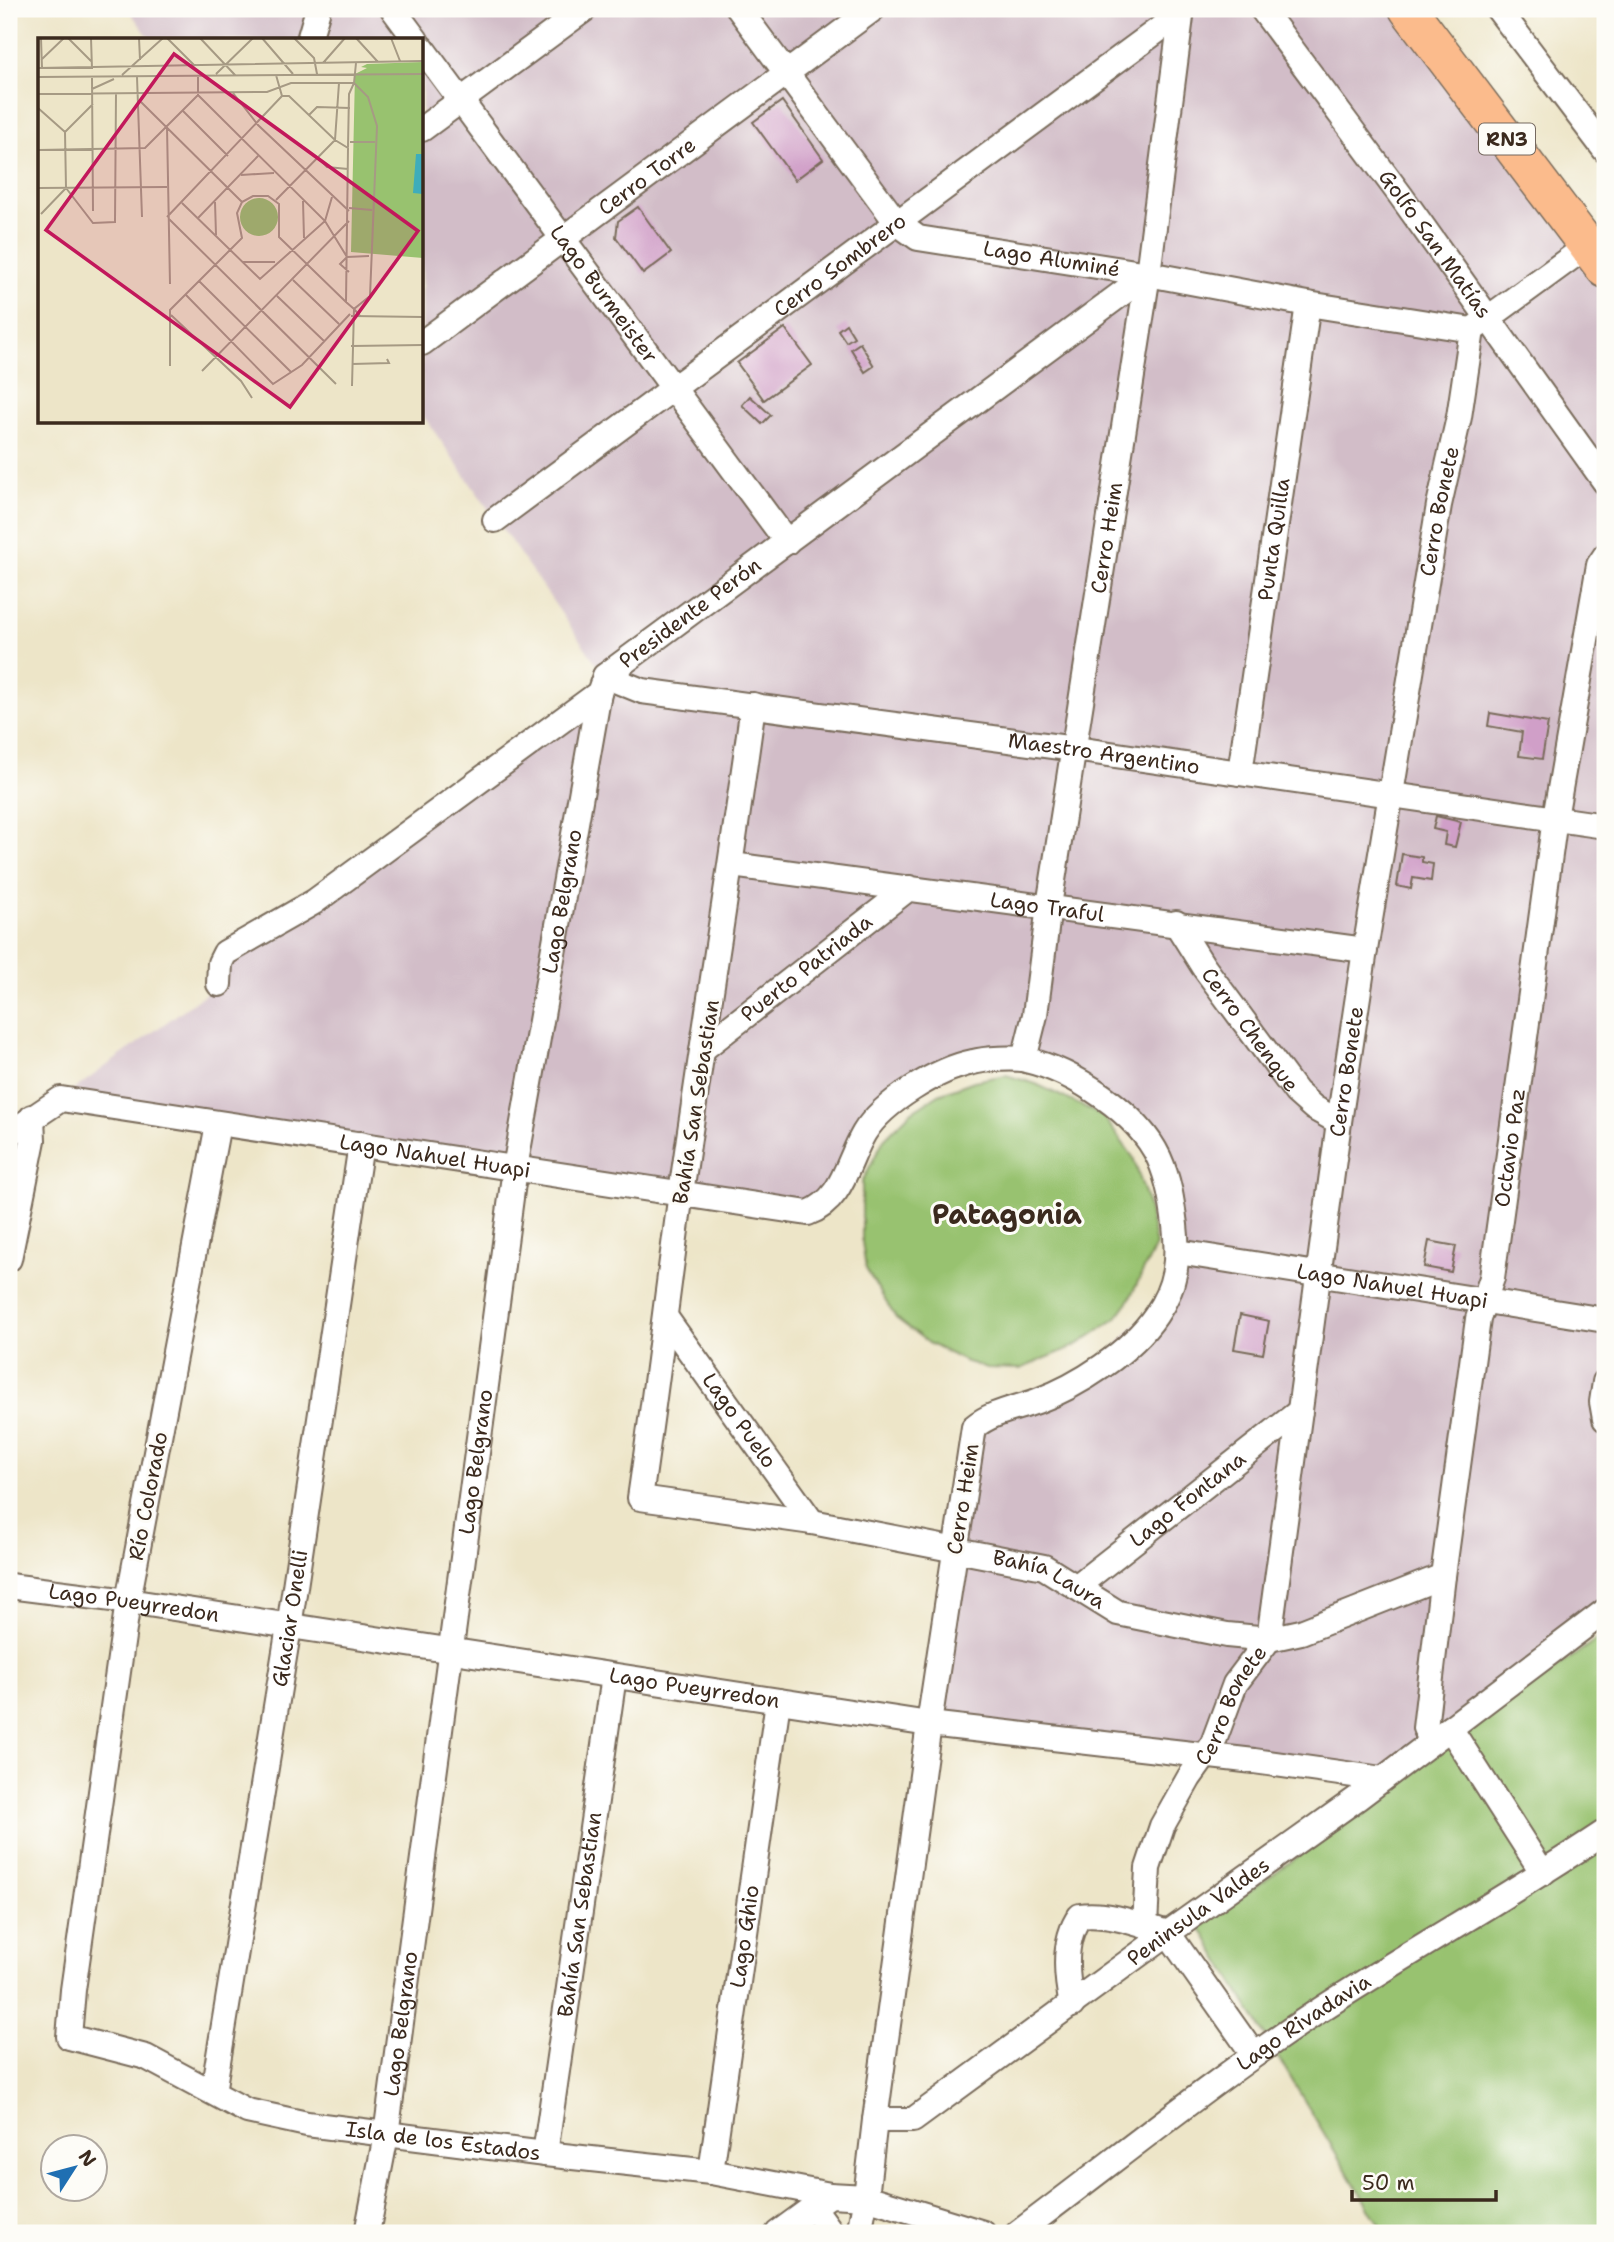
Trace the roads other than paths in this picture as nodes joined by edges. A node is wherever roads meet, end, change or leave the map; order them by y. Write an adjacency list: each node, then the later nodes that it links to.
1 (318, 9): 10 (street)
2 (393, 9): 11 (street)
3 (585, 9): 14 (street)
4 (739, 9): 13 (street, Lago Aluminé)
5 (873, 9): 13 (street, Cerro Torre)
6 (1262, 9): 22 (street, Golfo San Matías)
7 (1408, 9): 19 (highway, RN3)
8 (1498, 9): 16 (street)
9 (1182, 11): 17 (street, Cerro Sombrero); 20 (street, Cerro Heim)
10 (310, 38)
11 (415, 38)
12 (424, 51): 14 (street, Lago Burmeister)
13 (786, 73): 17 (street, Lago Aluminé); 18 (street, Cerro Torre)
14 (460, 101): 15 (street); 18 (street, Lago Burmeister)
15 (424, 128)
16 (1605, 150)
17 (897, 223): 20 (street, Lago Aluminé); 24 (street, Cerro Sombrero)
18 (563, 239): 23 (street, Cerro Torre); 24 (street, Lago Burmeister)
19 (1596, 258): 22 (street)
20 (1148, 274): 21 (street, Lago Aluminé); 27 (street, Presidente Perón); 31 (street, Cerro Heim)
21 (1308, 304): 22 (street, Lago Aluminé); 32 (street, Punta Quilla)
22 (1480, 324): 25 (street, Golfo San Matías); 33 (street, Cerro Bonete)
23 (424, 342)
24 (673, 388): 26 (street, Cerro Sombrero); 27 (street, Lago Burmeister)
25 (1605, 482)
26 (495, 520)
27 (787, 542): 29 (street, Presidente Perón)
28 (1605, 556): 34 (street, Octavio Paz)
29 (602, 684): 30 (street, Maestro Argentino); 41 (street, Presidente Perón); 49 (street, Lago Belgrano)
30 (753, 705): 31 (street, Maestro Argentino); 36 (street, Bahía San Sebastian)
31 (1075, 749): 32 (street, Maestro Argentino); 38 (street, Cerro Heim)
32 (1240, 773): 33 (street, Maestro Argentino)
33 (1391, 795): 34 (street, Maestro Argentino); 40 (street, Cerro Bonete)
34 (1556, 818): 35 (street, Maestro Argentino); 55 (street, Octavio Paz)
35 (1605, 826)
36 (732, 865): 37 (street, Lago Traful); 42 (street, Bahía San Sebastian)
37 (909, 888): 38 (street, Lago Traful); 42 (street, Puerto Patriada)
38 (1049, 906): 39 (street, Lago Traful); 43 (street, Cerro Heim)
39 (1176, 923): 40 (street, Lago Traful); 45 (street, Cerro Chenque)
40 (1365, 950): 45 (street, Cerro Bonete)
41 (219, 984)
42 (704, 1048): 50 (street, Bahía San Sebastian)
43 (1024, 1059): 51 (street, Cerro Heim); 52 (street, Cerro Heim)
44 (32, 1117): 46 (street, Lago Nahuel Huapi); 47 (street); 53 (street)
45 (1339, 1122): 54 (street, Cerro Bonete)
46 (218, 1124): 48 (street, Lago Nahuel Huapi); 67 (street, Río Colorado)
47 (9, 1134)
48 (361, 1144): 49 (street, Lago Nahuel Huapi); 69 (street, Glaciar Onelli)
49 (515, 1168): 50 (street, Lago Nahuel Huapi); 71 (street, Lago Belgrano)
50 (681, 1194): 51 (street, Lago Nahuel Huapi); 56 (street, Bahía San Sebastian)
51 (808, 1213)
52 (1178, 1252): 54 (street, Lago Nahuel Huapi); 63 (street, Cerro Heim)
53 (9, 1259)
54 (1318, 1273): 55 (street, Lago Nahuel Huapi); 59 (street, Cerro Bonete)
55 (1484, 1299): 57 (street, Lago Nahuel Huapi); 64 (street, Octavio Paz)
56 (666, 1318): 61 (street, Bahía San Sebastian); 62 (street, Lago Puelo)
57 (1605, 1320)
58 (1605, 1382): 60 (street)
59 (1300, 1411): 66 (street, Lago Fontana); 70 (street, Cerro Bonete)
60 (1605, 1419)
61 (640, 1498): 62 (street, Bahía Laura)
62 (812, 1522): 63 (street, Bahía Laura)
63 (955, 1549): 66 (street, Bahía Laura); 74 (street, Cerro Heim)
64 (1443, 1576): 70 (street, Bahía Laura); 75 (street, Octavio Paz)
65 (9, 1586): 67 (street, Lago Pueyrredon)
66 (1076, 1587): 70 (street, Bahía Laura)
67 (128, 1601): 69 (street, Lago Pueyrredon); 82 (street, Río Colorado)
68 (1605, 1611): 75 (street, Peninsula Valdes)
69 (289, 1627): 71 (street, Lago Pueyrredon); 84 (street, Glaciar Onelli)
70 (1269, 1639): 76 (street, Cerro Bonete)
71 (450, 1651): 72 (street, Lago Pueyrredon); 86 (street, Lago Belgrano)
72 (614, 1676): 73 (street, Lago Pueyrredon); 87 (street, Bahía San Sebastian)
73 (778, 1701): 74 (street, Lago Pueyrredon); 88 (street, Lago Ghio)
74 (929, 1724): 76 (street, Lago Pueyrredon); 85 (street, Cerro Heim)
75 (1441, 1735): 77 (street, Peninsula Valdes); 79 (street)
76 (1205, 1756): 77 (street, Lago Pueyrredon); 80 (street, Cerro Bonete)
77 (1382, 1779): 80 (street, Peninsula Valdes)
78 (1605, 1832): 79 (street, Lago Rivadavia)
79 (1543, 1873): 83 (street, Lago Rivadavia)
80 (1157, 1930): 81 (street, Peninsula Valdes); 81 (street); 83 (street)
81 (1072, 2005): 85 (street, Peninsula Valdes)
82 (69, 2038): 84 (street, Isla de los Estados)
83 (1254, 2054): 96 (street, Lago Rivadavia)
84 (213, 2092): 86 (street, Isla de los Estados)
85 (875, 2120): 89 (street)
86 (386, 2135): 87 (street, Isla de los Estados); 91 (street, Lago Belgrano)
87 (545, 2154): 88 (street, Isla de los Estados)
88 (711, 2172): 90 (street, Isla de los Estados)
89 (866, 2197): 90 (street); 94 (street); 95 (street)
90 (822, 2202): 92 (street); 93 (street)
91 (367, 2233)
92 (778, 2233)
93 (832, 2233)
94 (859, 2233)
95 (983, 2233)
96 (1018, 2233)

